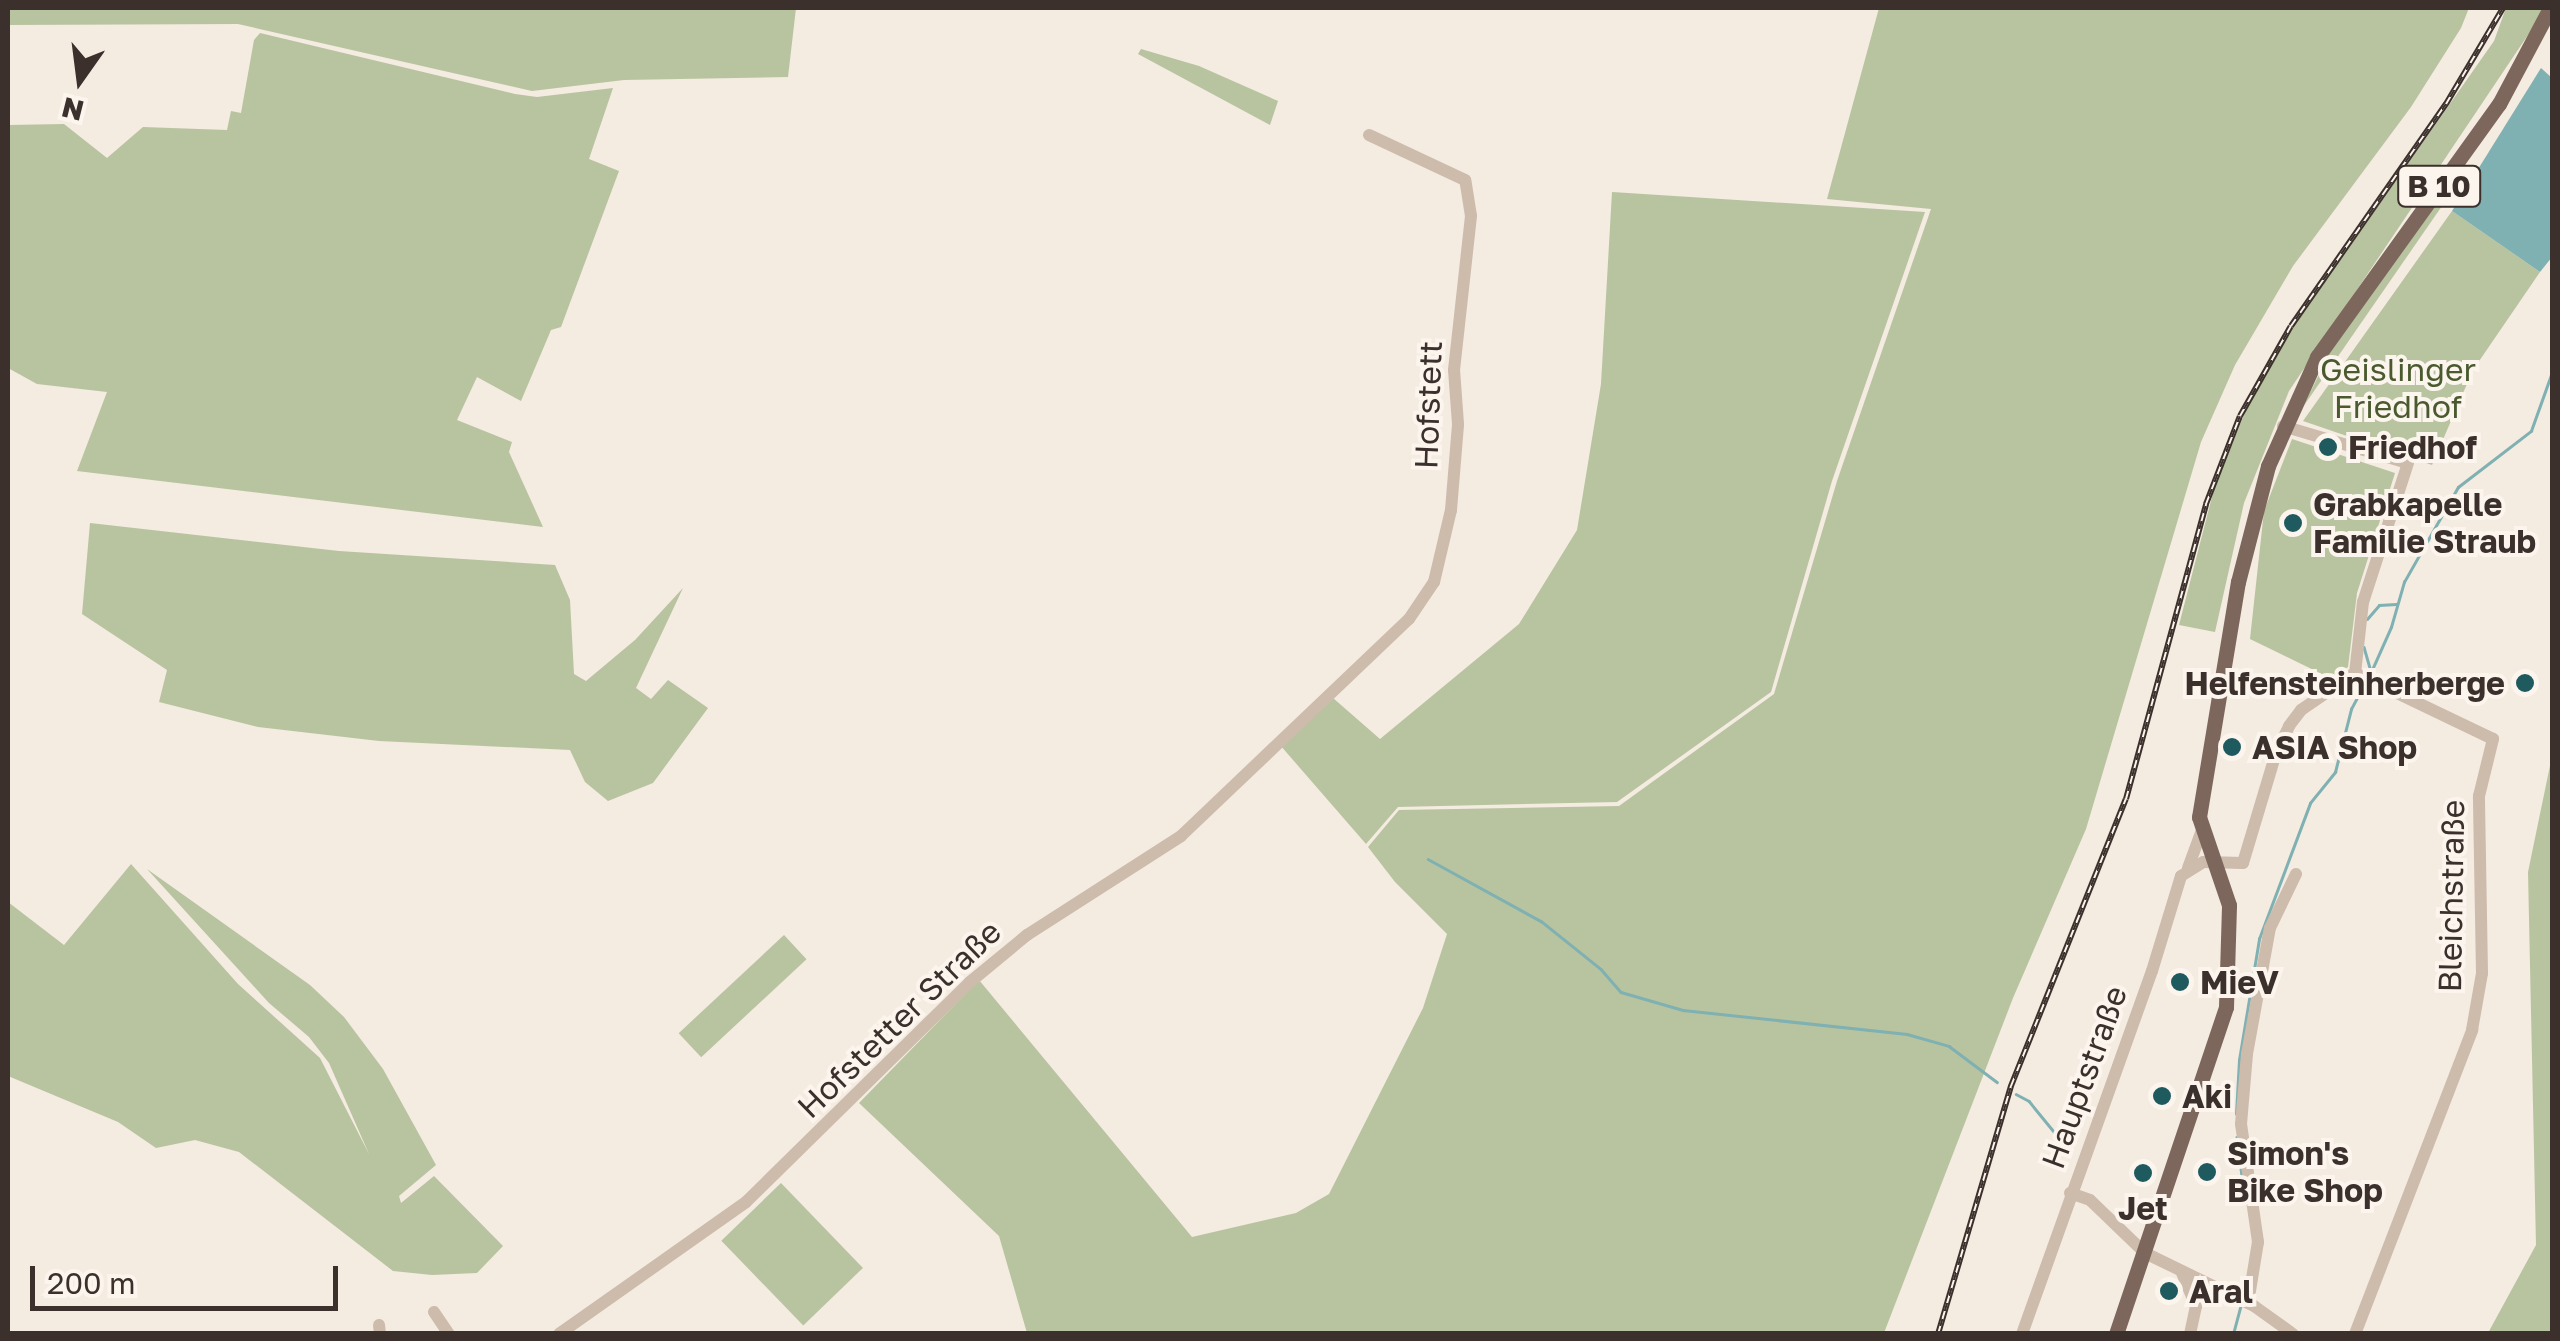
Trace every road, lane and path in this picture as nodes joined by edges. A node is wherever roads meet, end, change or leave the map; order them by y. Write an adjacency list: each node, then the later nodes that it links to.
1 (2550, 8): 3 (main road, B 10)
2 (1369, 135): 5 (street, Hofstett)
3 (2288, 427): 4 (street); 6 (main road, B 10)
4 (2355, 672): 7 (street); 21 (street, Bleichstraße)
5 (1326, 694): 16 (street, Hofstetter Straße)
6 (2202, 830): 7 (main road, B 10); 8 (street, Hauptstraße)
7 (2217, 861): 8 (street); 11 (main road, B 10)
8 (2188, 868): 10 (street, Hauptstraße)
9 (2296, 874): 13 (street)
10 (2070, 1193): 11 (street); 17 (street, Hauptstraße)
11 (2145, 1253): 12 (street); 18 (main road, B 10)
12 (2182, 1273): 13 (street); 19 (street)
13 (2247, 1302): 20 (street)
14 (434, 1312): 15 (street)
15 (449, 1334)
16 (559, 1334)
17 (2022, 1334)
18 (2116, 1334)
19 (2190, 1334)
20 (2293, 1334)
21 (2355, 1334)

